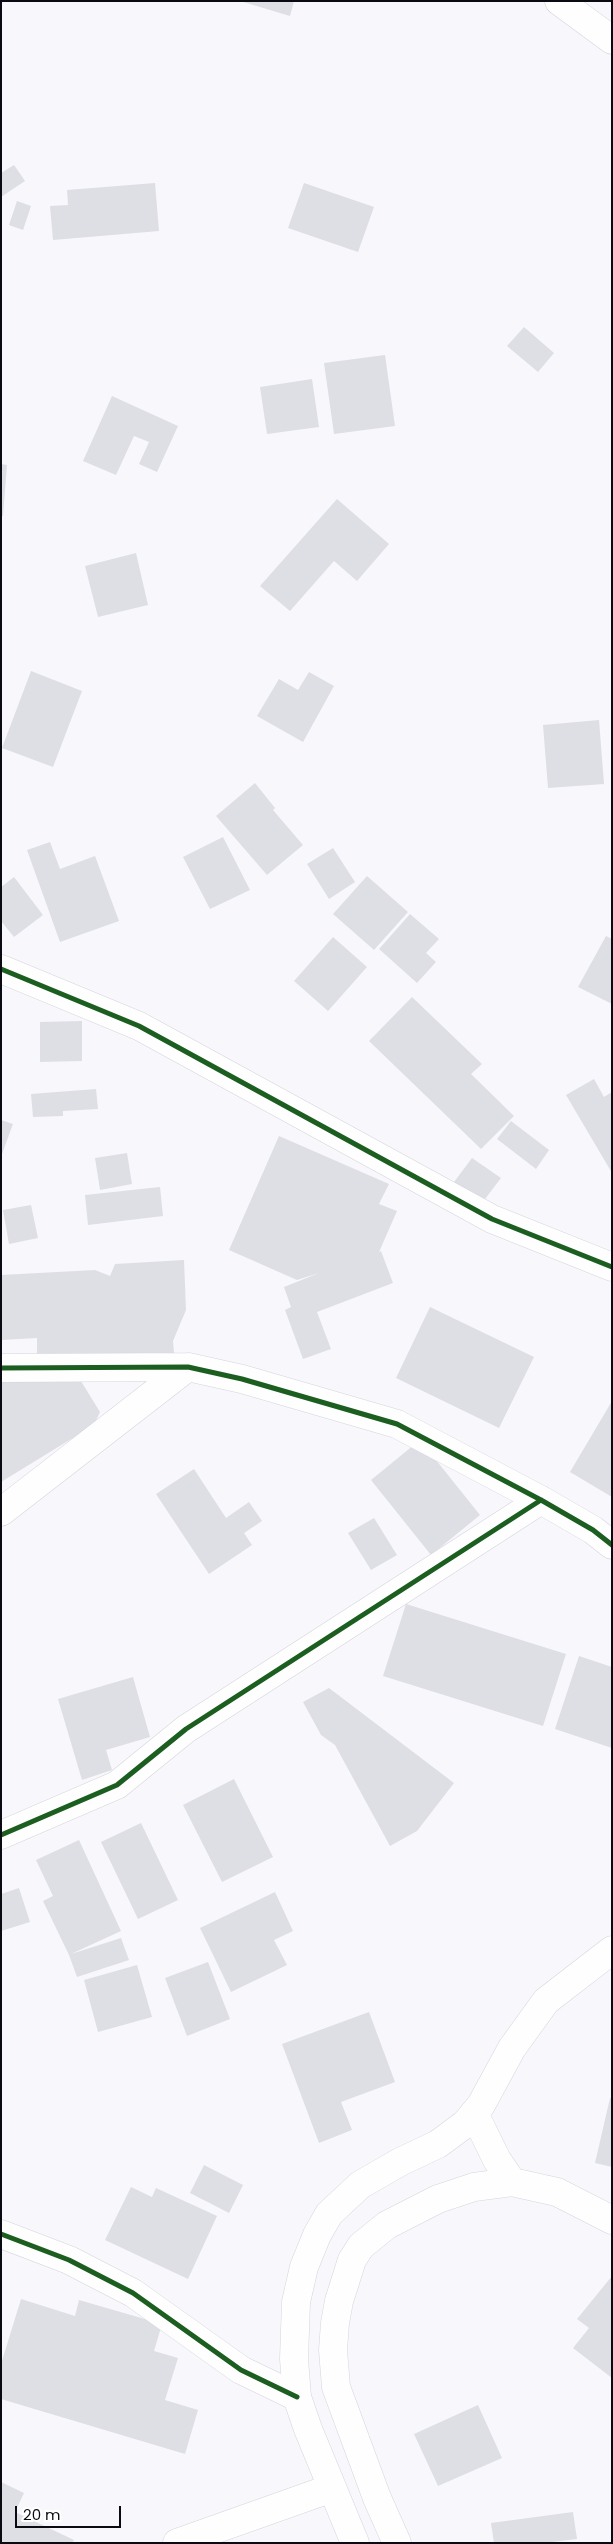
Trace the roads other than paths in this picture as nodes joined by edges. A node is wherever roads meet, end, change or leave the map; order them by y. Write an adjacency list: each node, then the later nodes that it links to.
1 (559, 1): 2 (street)
2 (612, 40)
3 (1, 969): 4 (street)
4 (612, 1267)
5 (188, 1367): 6 (street); 7 (street); 8 (street)
6 (1, 1368)
7 (541, 1500): 9 (street); 10 (street)
8 (1, 1512)
9 (612, 1545)
10 (1, 1835)
11 (612, 1950): 12 (street)
12 (474, 2113): 13 (street); 16 (street)
13 (512, 2182): 14 (street); 20 (street)
14 (612, 2220)
15 (1, 2234): 16 (street)
16 (297, 2397): 17 (street)
17 (332, 2488): 18 (street); 19 (street)
18 (176, 2543)
19 (355, 2543)
20 (397, 2543)

